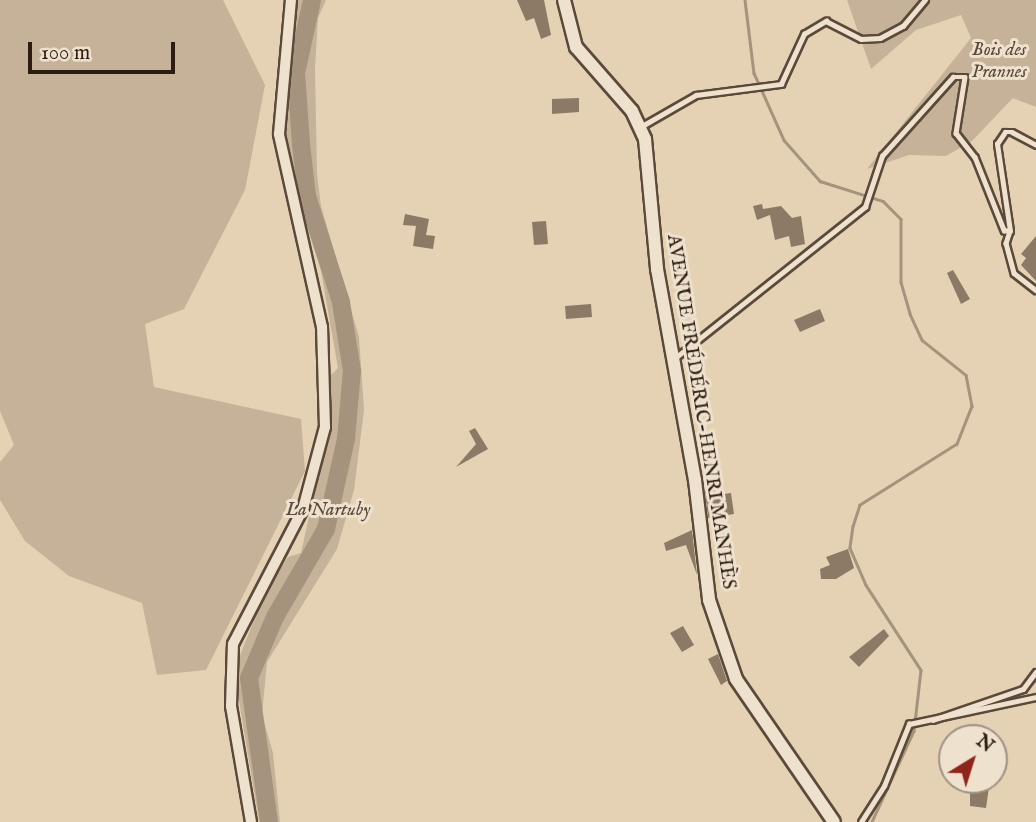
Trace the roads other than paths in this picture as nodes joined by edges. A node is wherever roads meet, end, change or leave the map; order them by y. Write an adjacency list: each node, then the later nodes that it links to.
1 (291, 0): 12 (street)
2 (564, 0): 4 (street)
3 (925, 0): 4 (lane)
4 (641, 127): 8 (street, AVENUE FRÉDÉRIC-HENRI MANHÈS)
5 (1036, 145): 6 (lane)
6 (1010, 231): 7 (lane); 8 (lane)
7 (1036, 290)
8 (674, 358): 13 (street, AVENUE FRÉDÉRIC-HENRI MANHÈS)
9 (1036, 672): 11 (lane)
10 (1036, 697): 11 (lane)
11 (925, 723): 14 (lane)
12 (251, 822)
13 (834, 822)
14 (861, 822)

